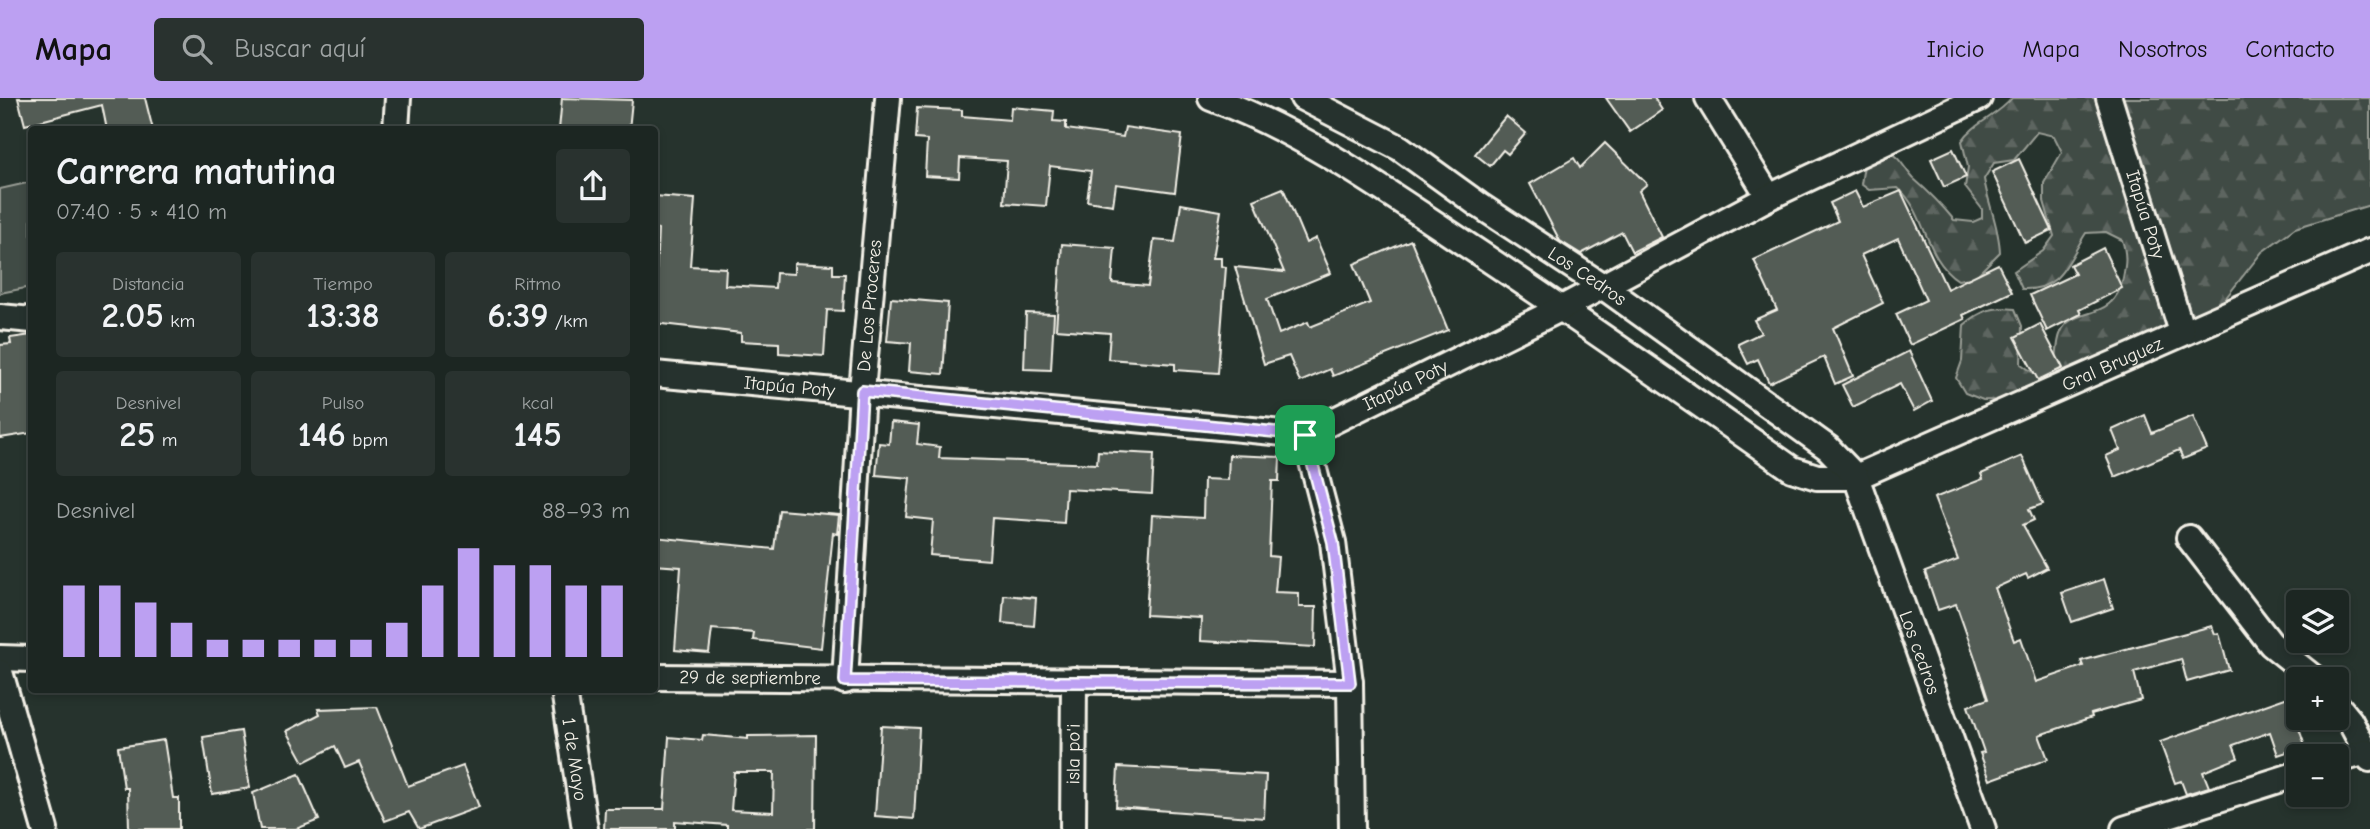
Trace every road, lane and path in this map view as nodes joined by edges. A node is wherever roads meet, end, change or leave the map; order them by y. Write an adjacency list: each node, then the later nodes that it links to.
1 (398, 98): 8 (street)
2 (888, 98): 17 (street, De Los Proceres)
3 (1211, 98): 12 (street)
4 (1303, 98): 11 (street, Los Cedros)
5 (1708, 98): 9 (street)
6 (1979, 98): 9 (street, Itapúa Poty)
7 (2109, 98): 15 (street, Itapúa Poty)
8 (396, 126)
9 (1769, 197): 11 (street, Itapúa Poty)
10 (2370, 251): 15 (street, Gral Bruguez)
11 (1601, 285): 12 (street, Itapúa Poty); 19 (street, Los Cedros)
12 (1562, 308): 18 (street, Itapúa Poty); 19 (street)
13 (0, 317): 14 (street)
14 (28, 320)
15 (2182, 332): 19 (street, Gral Bruguez)
16 (658, 374): 17 (street, Itapúa Poty)
17 (862, 391): 18 (street, Itapúa Poty); 27 (street, De Los Proceres)
18 (1305, 435): 28 (street)
19 (1856, 477): 38 (street, Los cedros)
20 (2189, 538): 23 (street)
21 (0, 658): 22 (street)
22 (28, 659)
23 (2300, 667)
24 (0, 672): 34 (street)
25 (658, 677): 27 (street, 29 de septiembre)
26 (1074, 680): 27 (street, 29 de septiembre); 28 (street, 29 de septiembre); 36 (street, isla po'i)
27 (845, 681)
28 (1350, 683): 37 (street)
29 (564, 693): 35 (street, 1 de Mayo)
30 (2349, 719): 31 (street)
31 (2368, 755): 32 (street)
32 (2349, 759)
33 (2286, 778): 39 (street)
34 (45, 829)
35 (585, 829)
36 (1073, 829)
37 (1353, 829)
38 (1983, 829)
39 (2124, 829)

